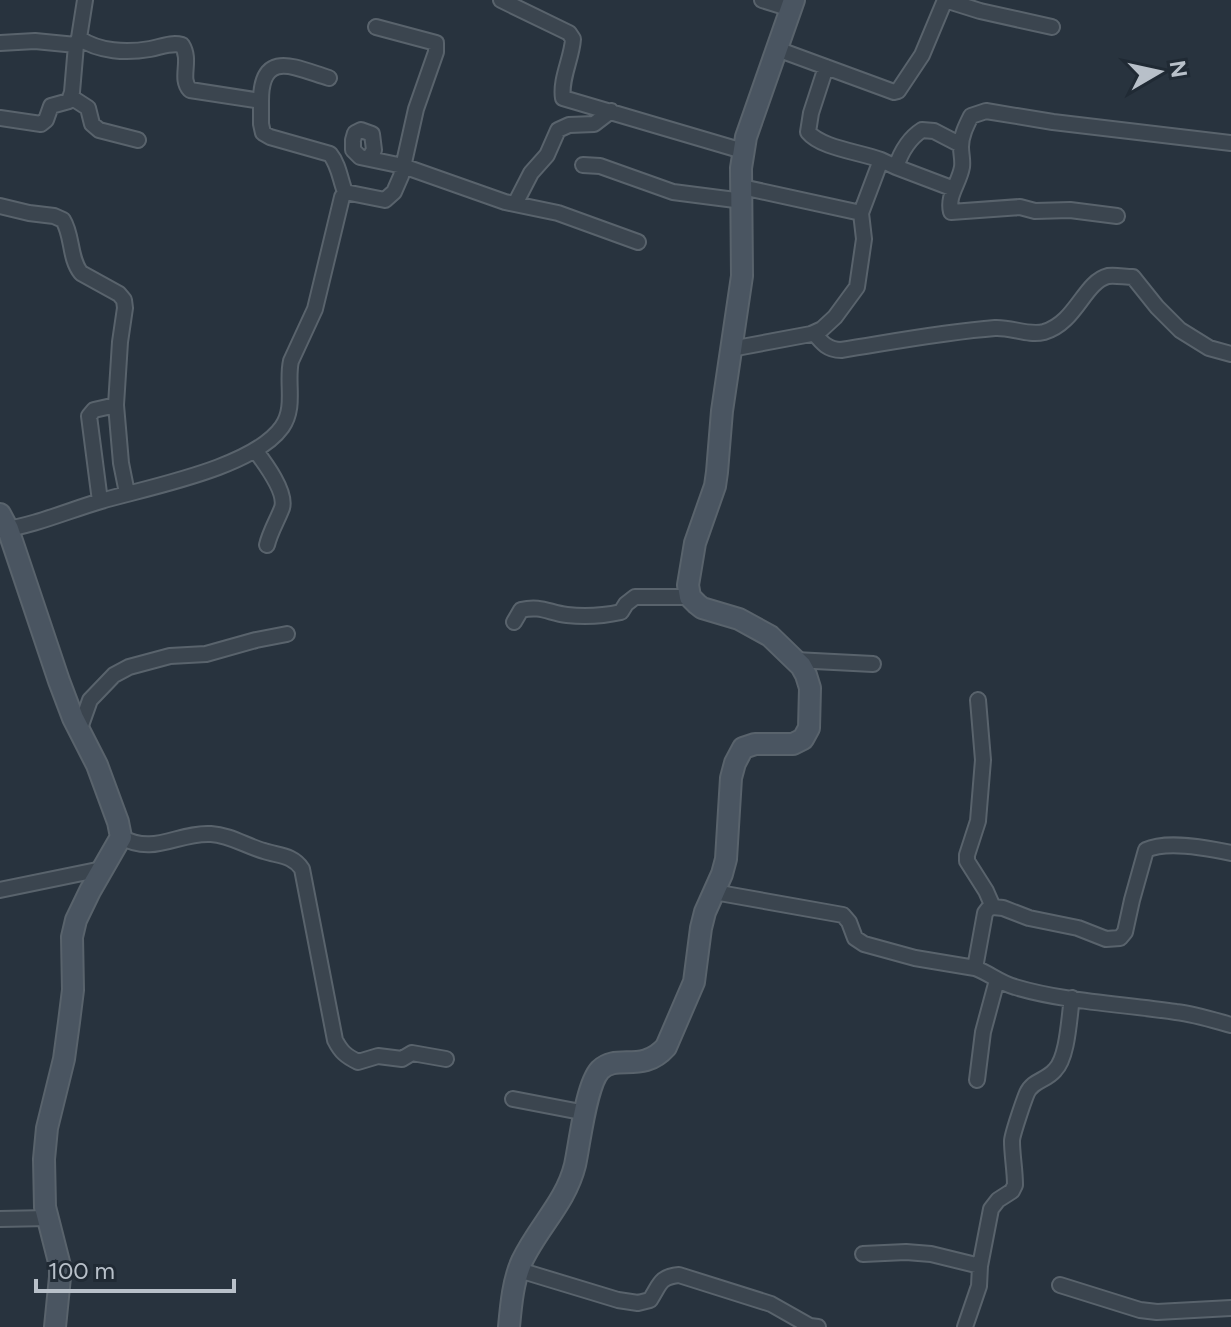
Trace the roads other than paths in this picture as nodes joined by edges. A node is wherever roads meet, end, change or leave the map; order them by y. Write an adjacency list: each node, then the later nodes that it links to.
1 (85, 0): 8 (street)
2 (501, 0): 15 (street)
3 (762, 0): 5 (street)
4 (945, 0): 7 (street); 11 (street)
5 (792, 4): 10 (street)
6 (376, 27): 24 (street)
7 (1052, 27)
8 (77, 42): 9 (street); 13 (street); 14 (street)
9 (0, 43)
10 (777, 49): 11 (street); 20 (street)
11 (826, 67): 22 (street)
12 (329, 78): 14 (street)
13 (71, 97): 16 (street); 17 (street)
14 (261, 101): 27 (street)
15 (611, 111): 20 (street); 29 (street)
16 (0, 118)
17 (138, 140)
18 (1231, 143): 19 (street)
19 (961, 145): 25 (street); 26 (street)
20 (743, 151): 28 (street)
21 (369, 158): 24 (street)
22 (881, 160): 25 (street); 31 (street)
23 (583, 165): 28 (street)
24 (403, 166): 27 (street); 29 (street)
25 (896, 167): 26 (street)
26 (954, 189): 32 (street)
27 (345, 192): 38 (street)
28 (742, 194): 31 (street); 35 (street)
29 (515, 204): 33 (street)
30 (0, 206): 37 (street)
31 (861, 213): 34 (street)
32 (1117, 216)
33 (638, 242)
34 (814, 333): 35 (street); 36 (street)
35 (731, 349): 43 (street)
36 (1231, 354)
37 (116, 405): 39 (street); 40 (street)
38 (255, 450): 39 (street); 42 (street)
39 (127, 493): 40 (street)
40 (100, 501): 41 (street)
41 (3, 524): 49 (street)
42 (267, 545)
43 (690, 597): 44 (street); 46 (street)
44 (514, 622)
45 (287, 634): 49 (street)
46 (795, 660): 47 (street); 54 (street)
47 (873, 664)
48 (978, 700): 55 (street)
49 (79, 731): 50 (street)
50 (121, 837): 52 (street); 60 (street)
51 (1231, 853): 55 (street)
52 (102, 869): 53 (street); 64 (street)
53 (0, 890)
54 (714, 892): 56 (street); 63 (street)
55 (993, 907): 56 (street)
56 (975, 968): 57 (street)
57 (997, 980): 58 (street); 61 (street)
58 (1072, 998): 59 (street); 67 (street)
59 (1231, 1025)
60 (446, 1059)
61 (977, 1080)
62 (513, 1099): 63 (street)
63 (586, 1113): 68 (street)
64 (48, 1218): 65 (street); 71 (street)
65 (0, 1219)
66 (863, 1254): 67 (street)
67 (980, 1266): 74 (street)
68 (519, 1270): 72 (street); 73 (street)
69 (1060, 1285): 70 (street)
70 (1231, 1308)
71 (55, 1327)
72 (509, 1327)
73 (818, 1327)
74 (965, 1327)

